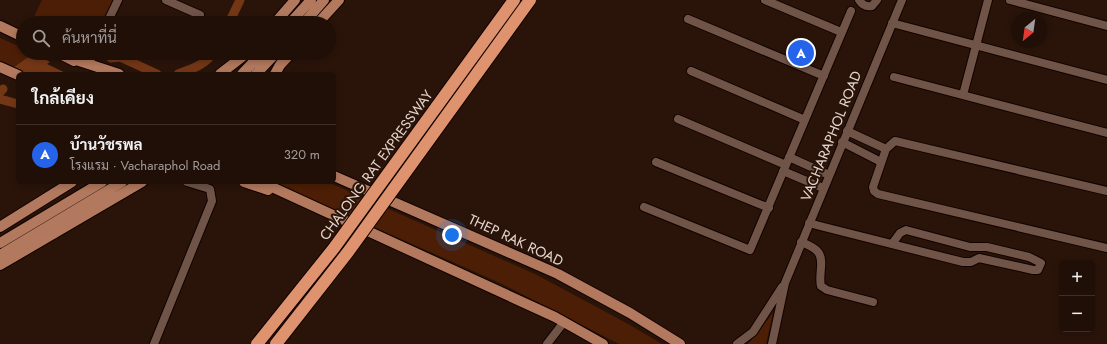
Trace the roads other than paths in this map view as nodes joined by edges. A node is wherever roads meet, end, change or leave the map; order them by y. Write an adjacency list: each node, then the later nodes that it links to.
1 (118, 0): 16 (street)
2 (166, 0): 17 (street)
3 (295, 0): 18 (main road)
4 (311, 0): 19 (main road)
5 (324, 0): 20 (main road)
6 (339, 0): 21 (main road)
7 (514, 0): 89 (highway, CHALONG RAT EXPRESSWAY, bridge)
8 (530, 0): 90 (highway, CHALONG RAT EXPRESSWAY, bridge)
9 (765, 0): 26 (street)
10 (859, 0): 11 (street)
11 (877, 0)
12 (902, 0): 23 (street, VACHARAPHOL ROAD)
13 (988, 0): 28 (street)
14 (1010, 0): 25 (street)
15 (851, 11): 26 (street)
16 (111, 16)
17 (200, 16)
18 (280, 16)
19 (296, 16)
20 (310, 16)
21 (324, 16)
22 (688, 19): 50 (street)
23 (892, 23): 28 (street); 56 (street, VACHARAPHOL ROAD)
24 (0, 26): 27 (main road)
25 (1107, 26)
26 (841, 32): 50 (street)
27 (16, 34)
28 (976, 47): 52 (street); 53 (street)
29 (74, 60): 41 (main road)
30 (76, 60): 37 (main road)
31 (91, 60): 37 (street)
32 (238, 60): 43 (main road)
33 (240, 60): 44 (main road)
34 (255, 60): 45 (main road)
35 (269, 60): 46 (main road)
36 (285, 60): 38 (main road)
37 (89, 64): 42 (main road)
38 (280, 65): 47 (main road); 48 (main road)
39 (0, 67): 49 (main road)
40 (691, 71): 55 (street)
41 (99, 72)
42 (113, 72)
43 (223, 72)
44 (229, 72)
45 (244, 72)
46 (258, 72)
47 (274, 72)
48 (276, 72)
49 (16, 74)
50 (824, 76): 55 (street)
51 (894, 77): 53 (street)
52 (1107, 80)
53 (963, 95): 57 (street)
54 (678, 119): 62 (street)
55 (805, 120): 62 (street)
56 (847, 131): 58 (street, VACHARAPHOL ROAD); 59 (street)
57 (1107, 134)
58 (842, 142): 61 (street); 63 (street, VACHARAPHOL ROAD)
59 (886, 149): 61 (street); 73 (street)
60 (656, 162): 76 (street)
61 (881, 162): 82 (street)
62 (786, 164): 63 (street); 72 (street); 76 (street)
63 (829, 175): 72 (street, VACHARAPHOL ROAD)
64 (336, 177): 93 (main road, THEP RAK ROAD)
65 (69, 184): 78 (main road)
66 (99, 184): 80 (main road)
67 (119, 184): 83 (main road)
68 (139, 184): 84 (main road)
69 (194, 184): 88 (street)
70 (250, 184): 74 (main road)
71 (265, 184): 74 (main road)
72 (824, 188): 77 (street, VACHARAPHOL ROAD)
73 (1107, 190)
74 (313, 206): 87 (main road)
75 (644, 207): 76 (street)
76 (769, 208)
77 (809, 223): 79 (street, VACHARAPHOL ROAD); 81 (street)
78 (0, 227)
79 (802, 242): 85 (street, VACHARAPHOL ROAD); 86 (street)
80 (0, 243)
81 (892, 244): 81 (street)
82 (1107, 248)
83 (0, 255)
84 (0, 265)
85 (785, 283): 94 (street, VACHARAPHOL ROAD); 95 (street, VACHARAPHOL ROAD)
86 (873, 302)
87 (564, 322): 91 (street); 92 (main road)
88 (154, 344)
89 (257, 344)
90 (276, 344)
91 (547, 344)
92 (603, 344)
93 (680, 344)
94 (737, 344)
95 (772, 344)

